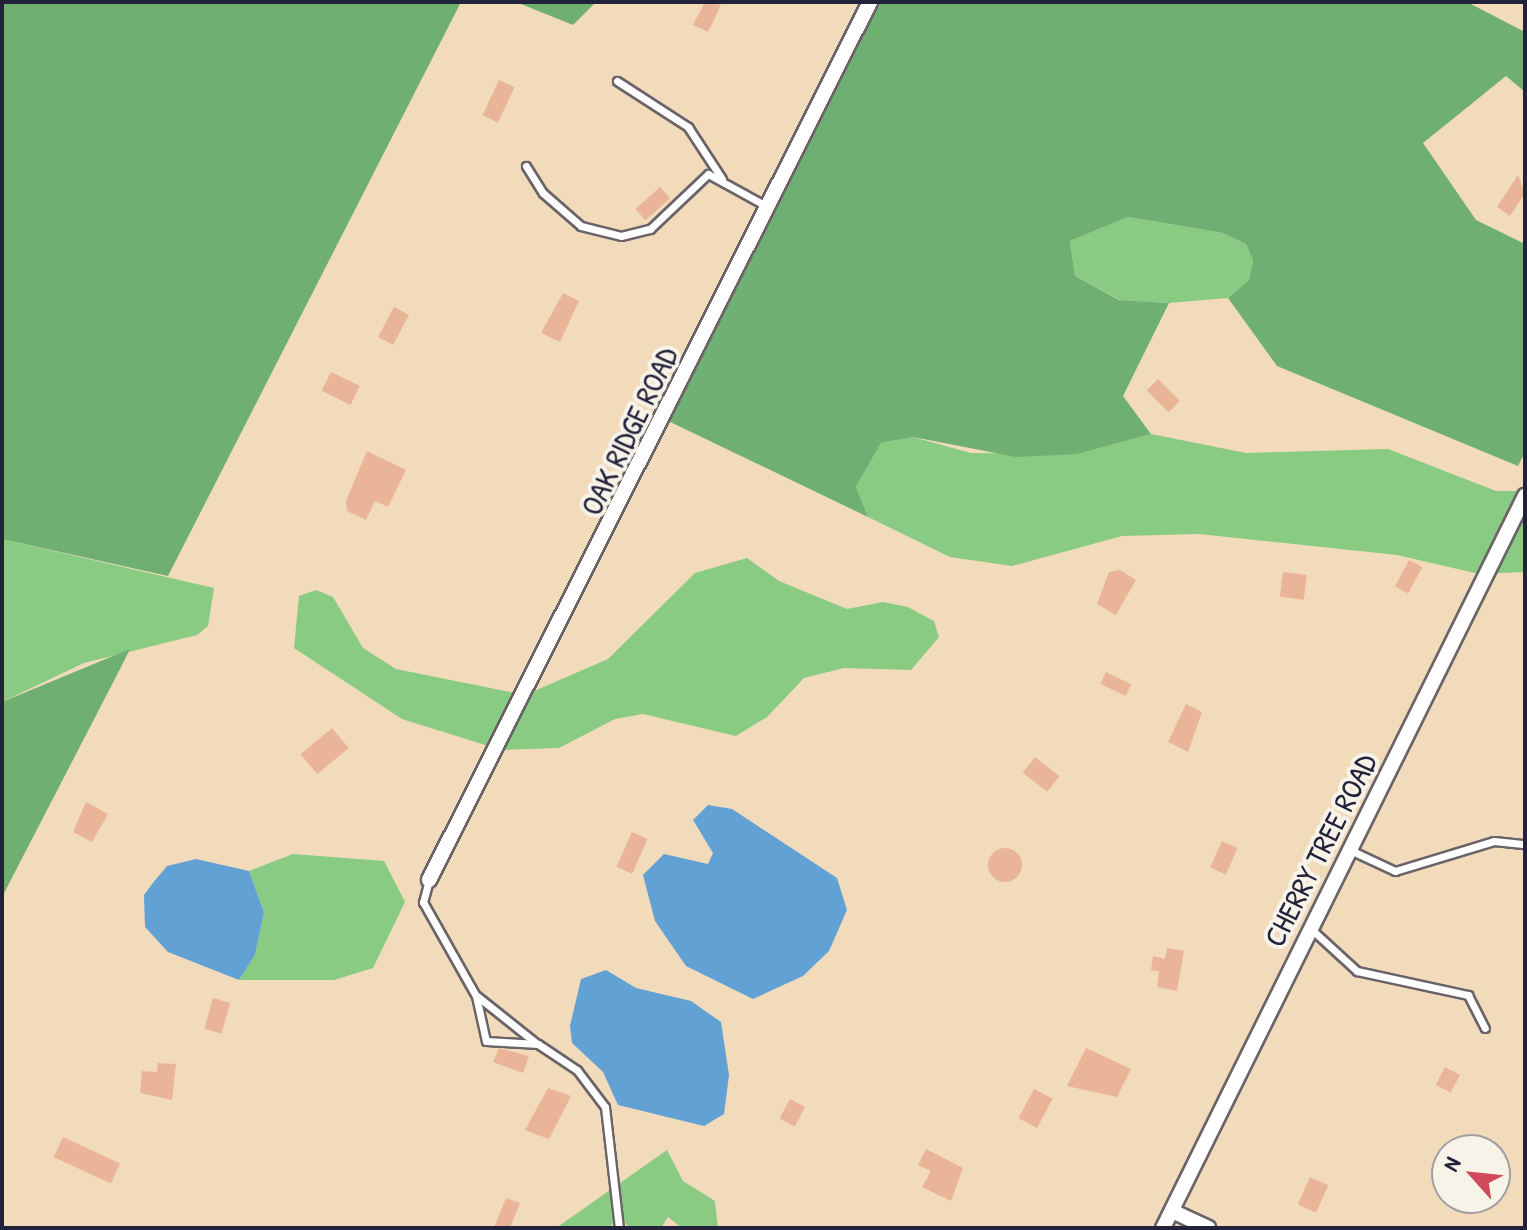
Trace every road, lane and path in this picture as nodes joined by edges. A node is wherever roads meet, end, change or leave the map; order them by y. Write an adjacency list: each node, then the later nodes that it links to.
1 (870, 2): 5 (street, OAK RIDGE ROAD)
2 (617, 81): 4 (lane)
3 (526, 166): 4 (lane)
4 (723, 181): 5 (lane)
5 (770, 208): 9 (street, OAK RIDGE ROAD)
6 (1525, 496): 8 (street, CHERRY TREE ROAD)
7 (1525, 844): 8 (lane)
8 (1348, 848): 10 (street, CHERRY TREE ROAD)
9 (429, 880): 11 (lane)
10 (1309, 926): 12 (lane); 14 (street, CHERRY TREE ROAD)
11 (476, 996): 13 (lane); 13 (lane)
12 (1485, 1028)
13 (538, 1044): 15 (lane)
14 (1172, 1211): 16 (street, CHERRY TREE ROAD); 17 (street)
15 (619, 1228)
16 (1163, 1228)
17 (1208, 1228)

